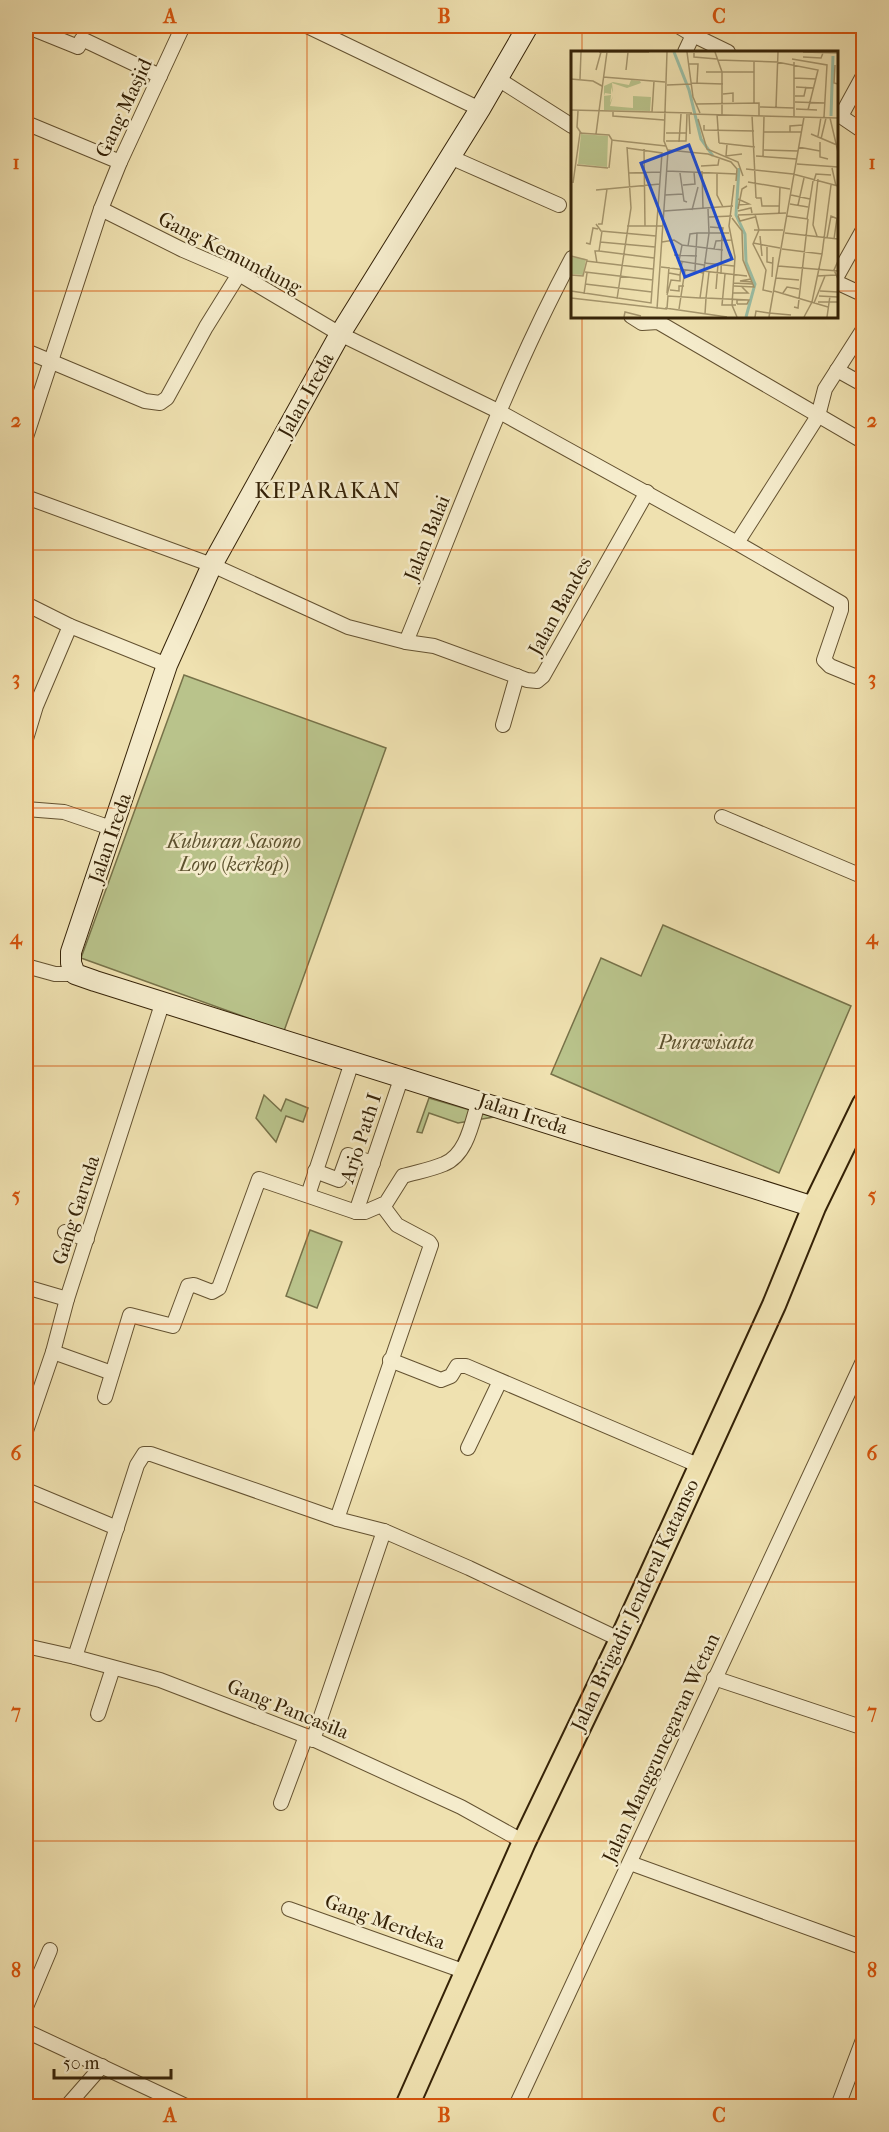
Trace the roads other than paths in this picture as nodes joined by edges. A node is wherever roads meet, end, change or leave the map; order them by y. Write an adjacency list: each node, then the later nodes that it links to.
1 (26, 26): 10 (street)
2 (183, 26): 10 (street, Gang Masjid)
3 (307, 26): 12 (street)
4 (528, 26): 11 (street, Jalan Ireda)
5 (678, 26): 6 (street)
6 (693, 35): 7 (street); 8 (street)
7 (686, 51)
8 (726, 51)
9 (864, 74): 13 (street)
10 (160, 76): 18 (street, Gang Masjid)
11 (498, 79): 12 (street, Jalan Ireda); 15 (street)
12 (480, 109): 17 (street, Jalan Ireda)
13 (839, 114): 16 (street)
14 (26, 123): 18 (street)
15 (571, 125)
16 (864, 132)
17 (450, 157): 19 (street); 30 (street, Jalan Ireda)
18 (120, 162): 20 (street, Gang Masjid)
19 (559, 205)
20 (101, 209): 23 (street, Gang Kemundung); 32 (street, Gang Masjid)
21 (864, 228): 24 (street)
22 (571, 266): 25 (street, Jalan Balai)
23 (239, 274): 30 (street, Gang Kemundung); 32 (street)
24 (838, 276)
25 (567, 281): 35 (street, Jalan Balai)
26 (838, 283): 27 (street)
27 (864, 296)
28 (634, 318): 36 (street)
29 (864, 328): 33 (street)
30 (340, 334): 35 (street, Gang Kemundung); 42 (street, Jalan Ireda)
31 (26, 351): 32 (street)
32 (52, 362): 37 (street, Gang Masjid)
33 (837, 370): 34 (street); 36 (street)
34 (864, 385)
35 (498, 411): 39 (street, Gang Kemundung); 45 (street, Jalan Balai)
36 (818, 416): 38 (street); 41 (street)
37 (26, 437)
38 (864, 442)
39 (647, 492): 41 (street, Gang Kemundung); 47 (street, Jalan Bandes)
40 (26, 497): 42 (street)
41 (737, 543): 48 (street, Gang Kemundung)
42 (212, 565): 45 (street); 46 (street, Jalan Ireda)
43 (26, 604): 44 (street)
44 (70, 626): 46 (street); 50 (street)
45 (406, 642): 47 (street, Jalan Bandes)
46 (167, 665): 53 (street, Jalan Ireda)
47 (517, 676): 49 (street)
48 (864, 680)
49 (503, 725)
50 (26, 739)
51 (26, 808): 53 (street)
52 (722, 817): 54 (street)
53 (114, 829): 56 (street, Jalan Ireda)
54 (864, 877)
55 (26, 966): 56 (street)
56 (75, 974): 57 (street, Jalan Ireda)
57 (163, 1001): 58 (street, Jalan Ireda); 69 (street, Gang Garuda)
58 (352, 1062): 59 (street, Jalan Ireda); 63 (street)
59 (402, 1076): 60 (street, Jalan Ireda); 62 (street, Arjo Path I)
60 (479, 1100): 65 (street); 66 (street, Jalan Ireda)
61 (864, 1104): 66 (main road, Jalan Brigadir Jenderal Katamso)
62 (373, 1163): 63 (street); 67 (street, Arjo Path I)
63 (315, 1172): 64 (street)
64 (308, 1195): 67 (street); 75 (street)
65 (382, 1205): 67 (street); 74 (street)
66 (814, 1207): 80 (main road, Jalan Brigadir Jenderal Katamso)
67 (356, 1212)
68 (65, 1232): 69 (street)
69 (87, 1239): 71 (street, Gang Garuda)
70 (26, 1287): 71 (street)
71 (67, 1299): 72 (street, Gang Garuda)
72 (53, 1352): 75 (street); 78 (street, Gang Garuda)
73 (864, 1359): 89 (street, Jalan Manggunegaran Wetan)
74 (390, 1360): 76 (street); 82 (street)
75 (112, 1373): 77 (street)
76 (500, 1381): 79 (street); 80 (street)
77 (105, 1397)
78 (26, 1428)
79 (468, 1448)
80 (699, 1466): 85 (main road, Jalan Brigadir Jenderal Katamso)
81 (26, 1490): 83 (street)
82 (337, 1519): 83 (street); 84 (street)
83 (117, 1528): 87 (street)
84 (384, 1531): 85 (street); 92 (street)
85 (621, 1640): 94 (main road, Jalan Brigadir Jenderal Katamso)
86 (26, 1646): 87 (street, Gang Pancasila)
87 (75, 1657): 88 (street, Gang Pancasila)
88 (113, 1668): 90 (street); 92 (street, Gang Pancasila)
89 (714, 1678): 91 (street); 95 (street, Jalan Manggunegaran Wetan)
90 (98, 1714)
91 (864, 1728)
92 (309, 1738): 93 (street); 94 (street, Gang Pancasila)
93 (281, 1803)
94 (524, 1842): 99 (main road, Jalan Brigadir Jenderal Katamso)
95 (630, 1863): 97 (street); 107 (street, Jalan Manggunegaran Wetan)
96 (290, 1909): 99 (street, Gang Merdeka)
97 (864, 1948)
98 (50, 1950): 100 (street)
99 (466, 1972): 106 (main road, Jalan Brigadir Jenderal Katamso)
100 (26, 2007)
101 (26, 2031): 103 (street)
102 (864, 2037): 108 (street)
103 (102, 2066): 104 (street); 105 (street)
104 (67, 2106)
105 (186, 2106)
106 (407, 2106)
107 (516, 2106)
108 (838, 2106)

